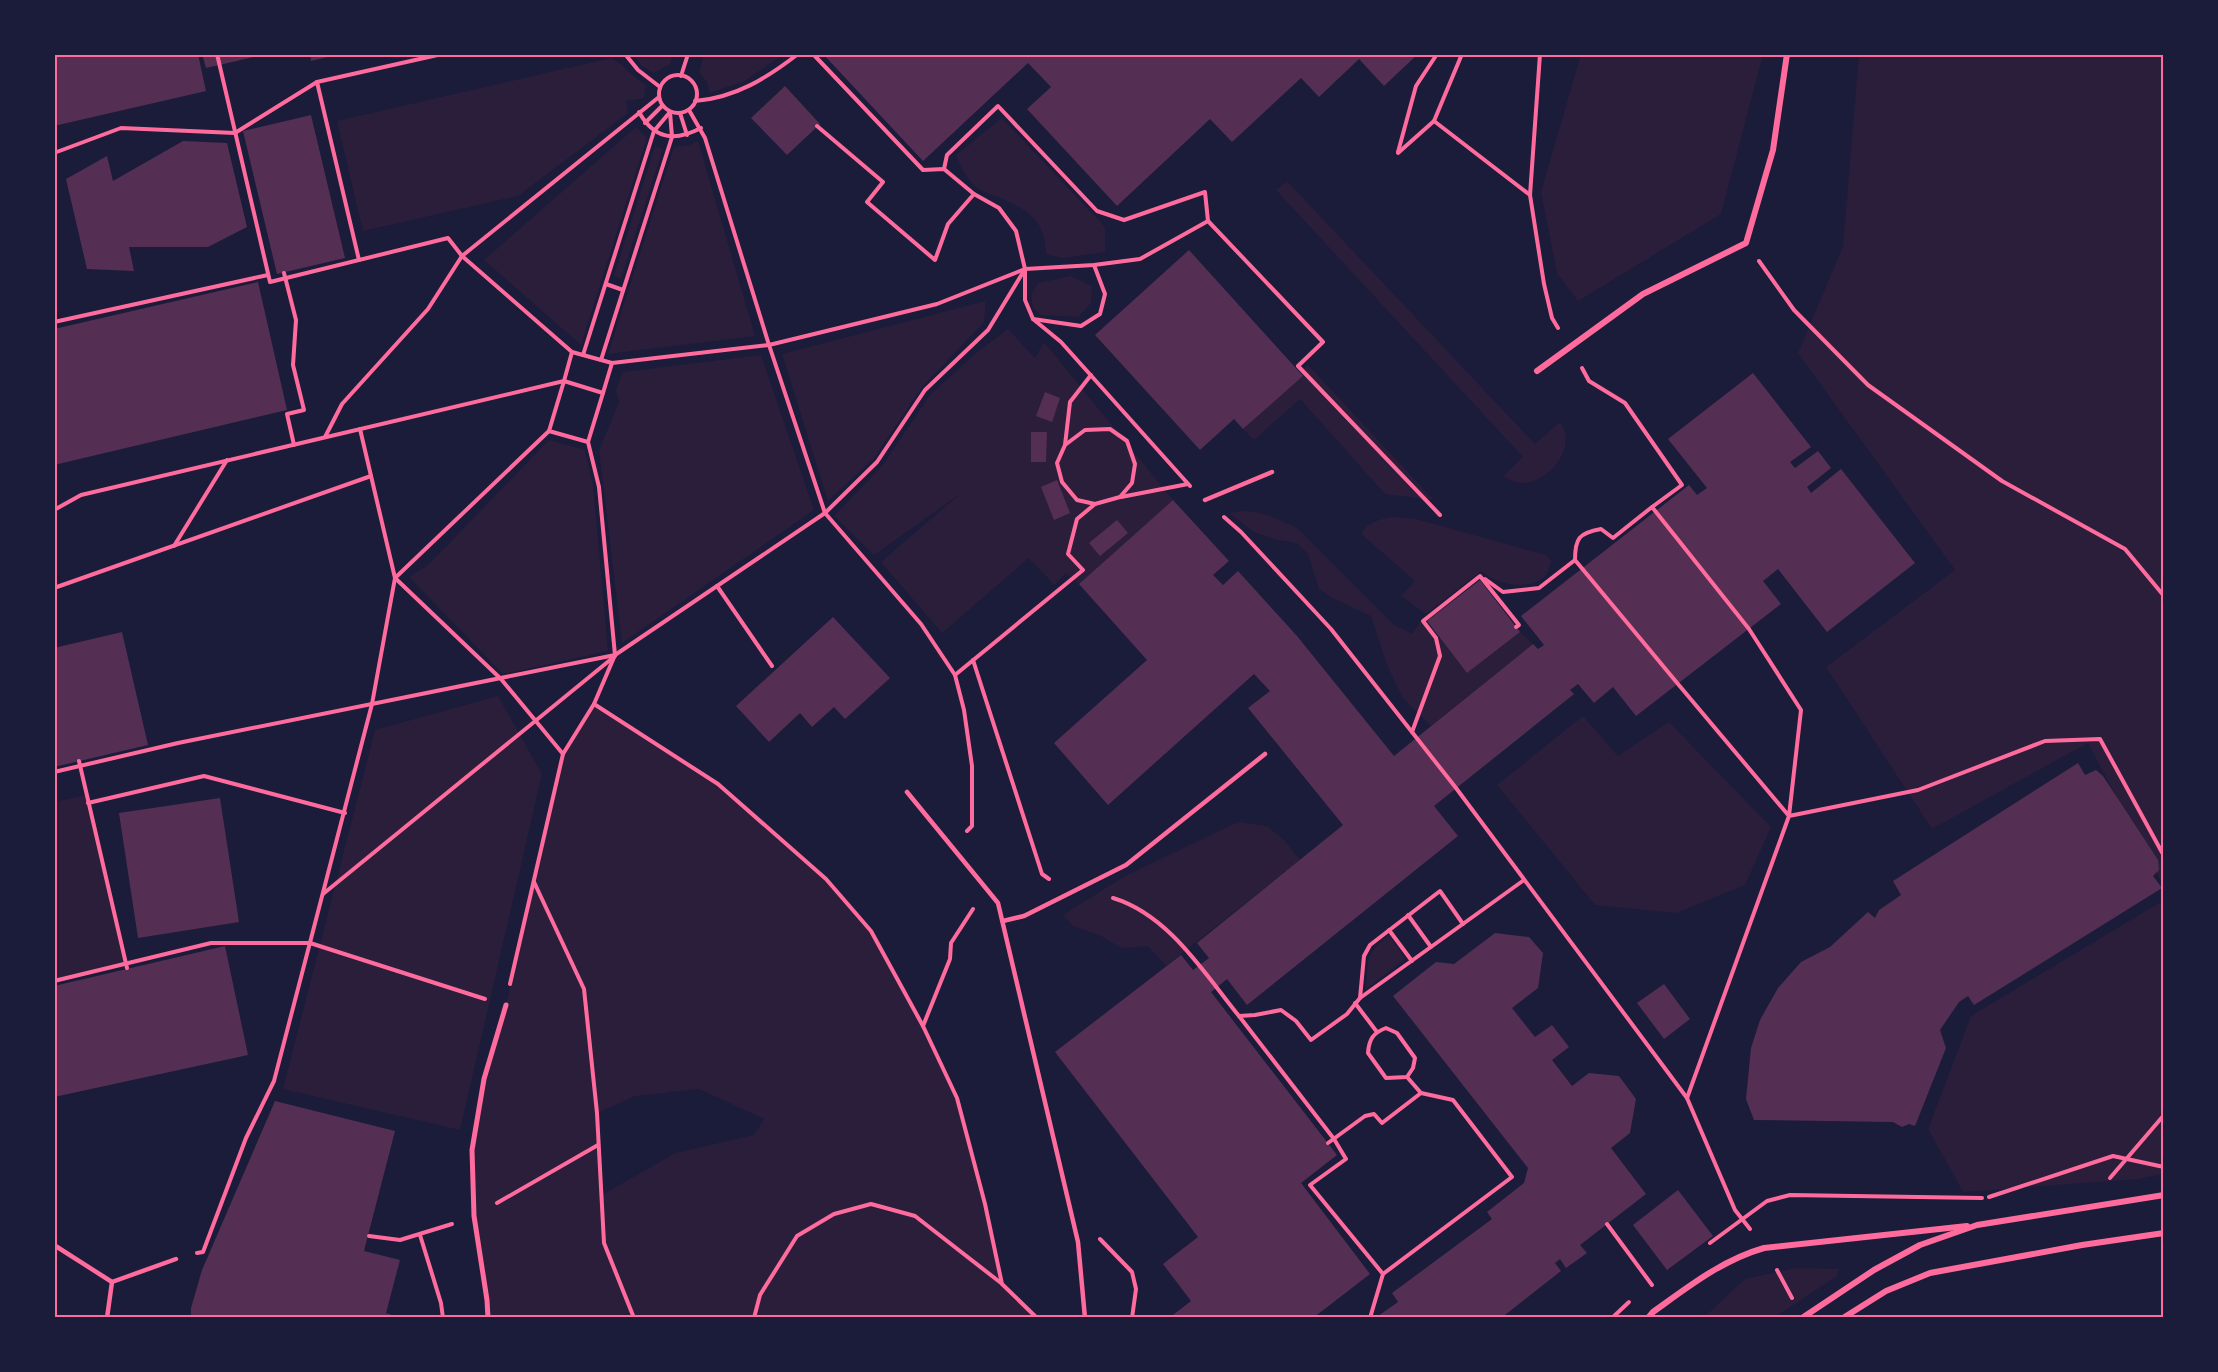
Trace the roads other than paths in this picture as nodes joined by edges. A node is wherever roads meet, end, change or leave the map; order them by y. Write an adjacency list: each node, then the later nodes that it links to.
1 (1787, 54): 2 (street)
2 (1537, 371)
3 (1272, 472): 4 (lane)
4 (1205, 500)
5 (1265, 754): 7 (lane)
6 (907, 792): 7 (lane)
7 (1003, 921): 17 (lane)
8 (506, 1005): 16 (street)
9 (2164, 1195): 10 (street)
10 (1977, 1225): 18 (street); 19 (street)
11 (2164, 1233): 20 (street)
12 (54, 1245): 14 (lane)
13 (176, 1258): 14 (lane)
14 (112, 1282): 15 (lane)
15 (107, 1318)
16 (488, 1318)
17 (1085, 1318)
18 (1648, 1318)
19 (1802, 1318)
20 (1843, 1318)

